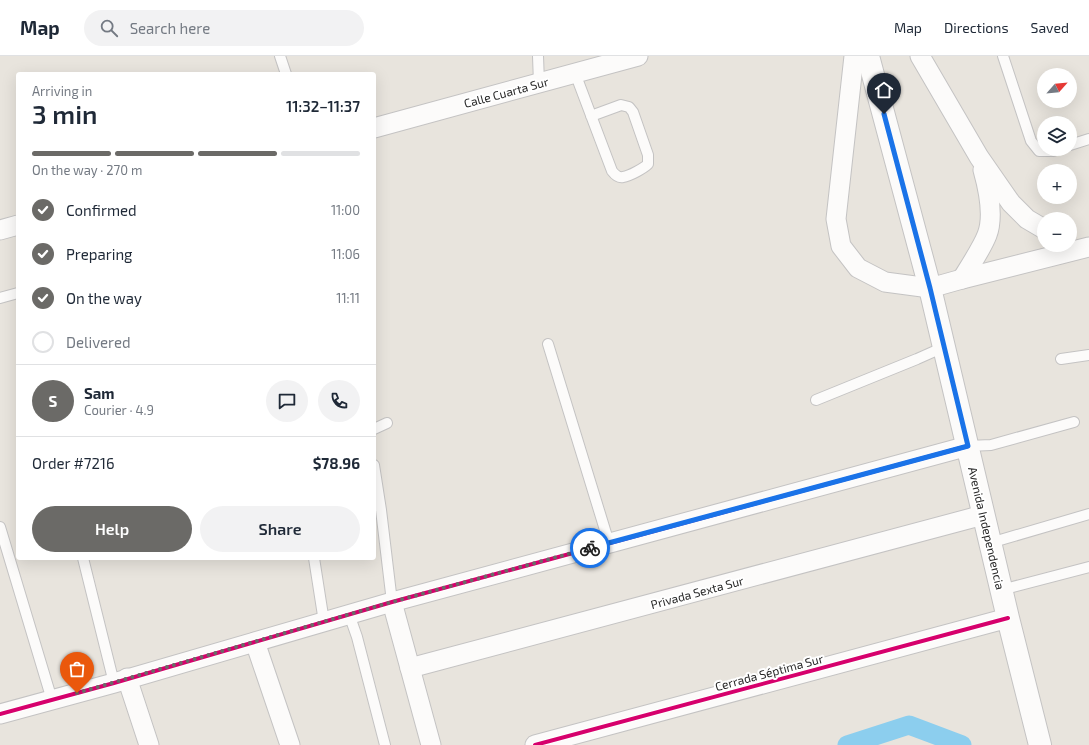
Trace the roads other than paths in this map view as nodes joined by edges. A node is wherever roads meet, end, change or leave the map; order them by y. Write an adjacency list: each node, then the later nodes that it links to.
1 (280, 56): 8 (lane)
2 (638, 56): 9 (street, Calle Cuarta Sur)
3 (854, 56): 23 (street)
4 (868, 56): 23 (main road, Avenida Independencia)
5 (920, 56): 16 (street)
6 (1003, 56): 15 (lane)
7 (537, 57): 10 (lane)
8 (285, 72)
9 (575, 73): 10 (street, Calle Cuarta Sur); 11 (lane)
10 (539, 83): 12 (street, Calle Cuarta Sur)
11 (590, 116): 11 (lane)
12 (376, 127)
13 (1089, 139): 14 (lane)
14 (1077, 143)
15 (1037, 150)
16 (979, 158): 17 (street); 22 (street)
17 (1037, 225)
18 (16, 226): 19 (street)
19 (0, 230)
20 (1077, 242): 21 (street)
21 (1089, 246): 22 (street)
22 (962, 279): 23 (street)
23 (930, 288): 27 (main road, Avenida Independencia)
24 (16, 294): 25 (lane)
25 (0, 298)
26 (548, 344): 39 (lane)
27 (944, 347): 30 (lane); 34 (main road, Avenida Independencia)
28 (1089, 355): 29 (lane)
29 (1061, 359)
30 (816, 400)
31 (1074, 422): 34 (lane)
32 (387, 423): 33 (lane)
33 (376, 428)
34 (968, 446): 37 (main road, Avenida Independencia); 39 (street)
35 (376, 479): 45 (lane)
36 (1089, 514): 40 (lane)
37 (984, 515): 40 (main road, Avenida Independencia); 50 (street, Privada Sexta Sur)
38 (0, 527): 52 (lane)
39 (609, 543): 45 (street)
40 (990, 543): 44 (main road, Avenida Independencia)
41 (83, 560): 51 (lane)
42 (314, 560): 48 (lane)
43 (1089, 566): 44 (lane)
44 (1001, 590): 47 (main road, Avenida Independencia)
45 (392, 602): 46 (street); 50 (street)
46 (349, 614): 48 (street); 57 (lane)
47 (1008, 618): 54 (main road, Avenida Independencia); 59 (street, Cerrada Séptima Sur)
48 (324, 622): 49 (street)
49 (255, 642): 51 (street); 56 (street)
50 (410, 668): 58 (street)
51 (121, 680): 52 (street); 55 (street)
52 (52, 700): 53 (street)
53 (0, 714)
54 (1037, 736)
55 (149, 745)
56 (290, 745)
57 (386, 745)
58 (431, 745)
59 (535, 745)

